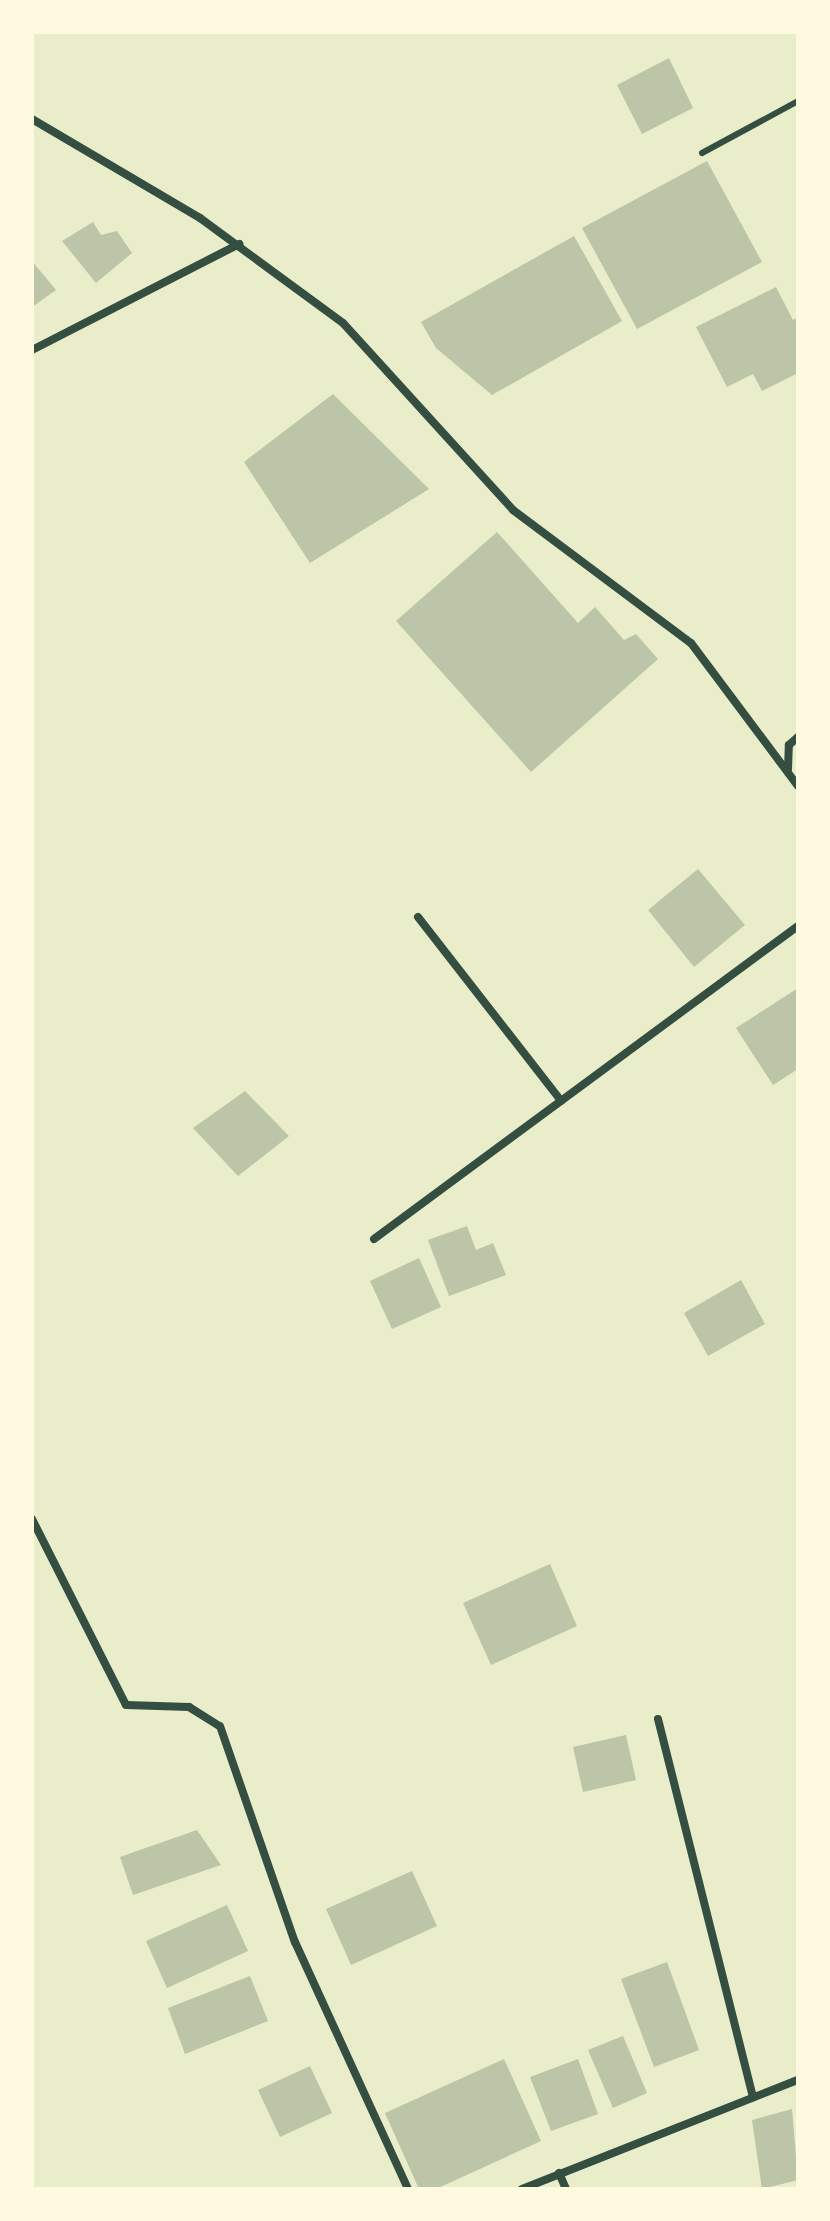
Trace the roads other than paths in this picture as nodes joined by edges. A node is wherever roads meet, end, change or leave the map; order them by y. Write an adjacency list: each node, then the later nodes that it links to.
1 (798, 101): 3 (lane)
2 (32, 119): 4 (street)
3 (702, 153)
4 (239, 244): 5 (street); 7 (street)
5 (32, 350)
6 (798, 737): 7 (street)
7 (788, 769): 8 (street)
8 (798, 786)
9 (418, 917): 11 (street)
10 (798, 926): 11 (street)
11 (561, 1101): 12 (street)
12 (374, 1239)
13 (32, 1519): 18 (street)
14 (658, 1719): 16 (street)
15 (798, 2080): 16 (street)
16 (753, 2097): 17 (street)
17 (559, 2173): 19 (street); 20 (street)
18 (408, 2189)
19 (522, 2189)
20 (566, 2189)

